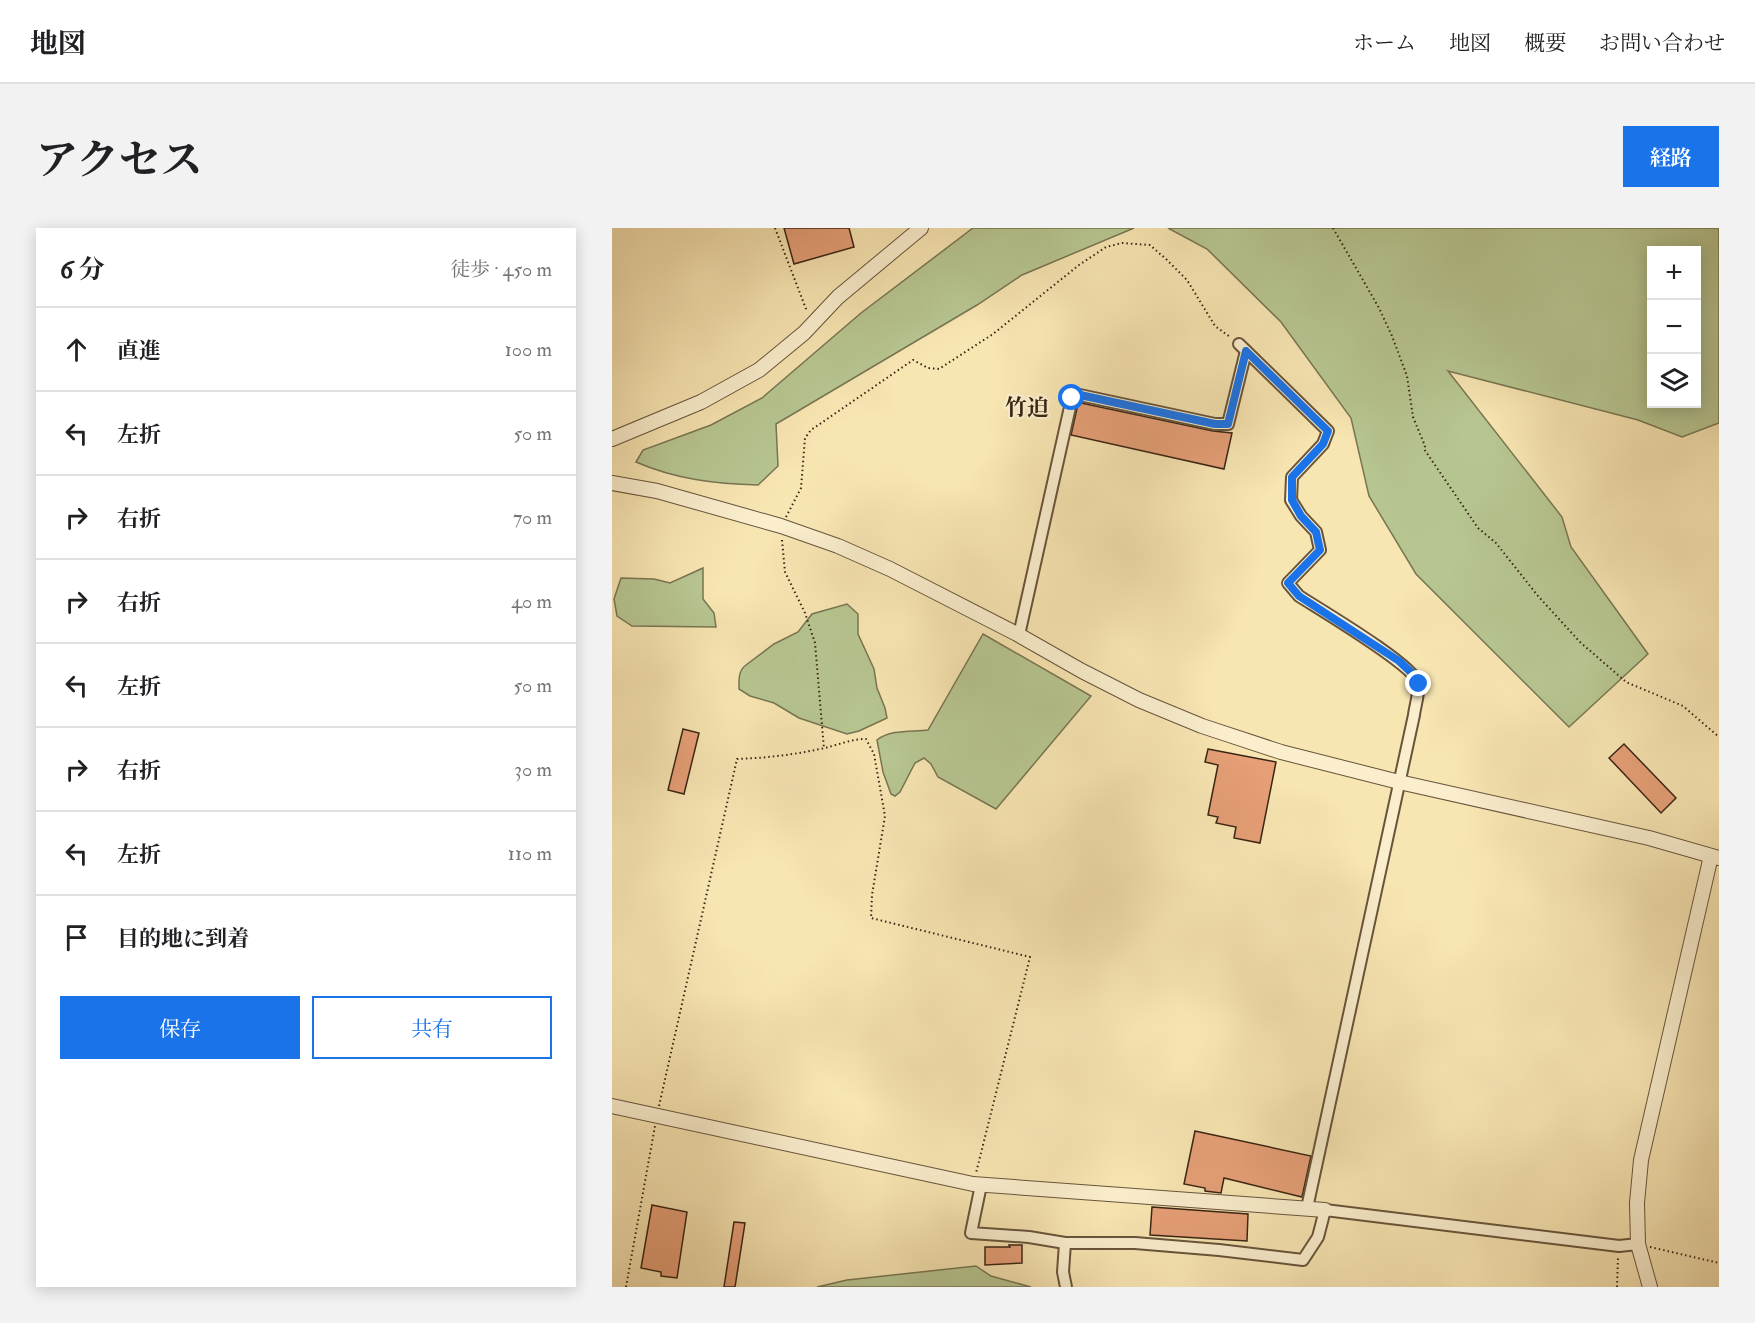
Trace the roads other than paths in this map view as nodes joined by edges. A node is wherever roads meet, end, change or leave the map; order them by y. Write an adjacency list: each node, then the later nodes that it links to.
1 (921, 228): 2 (street)
2 (612, 440)
3 (612, 483): 4 (street)
4 (1019, 635): 5 (street); 5 (street)
5 (1399, 782): 6 (street); 9 (street)
6 (1716, 856): 12 (street)
7 (612, 1106): 8 (street)
8 (977, 1184): 9 (street); 11 (street)
9 (1307, 1208): 10 (street)
10 (1325, 1210): 11 (street); 12 (street)
11 (1065, 1243): 13 (street)
12 (1638, 1244): 14 (street)
13 (1066, 1287)
14 (1650, 1287)

